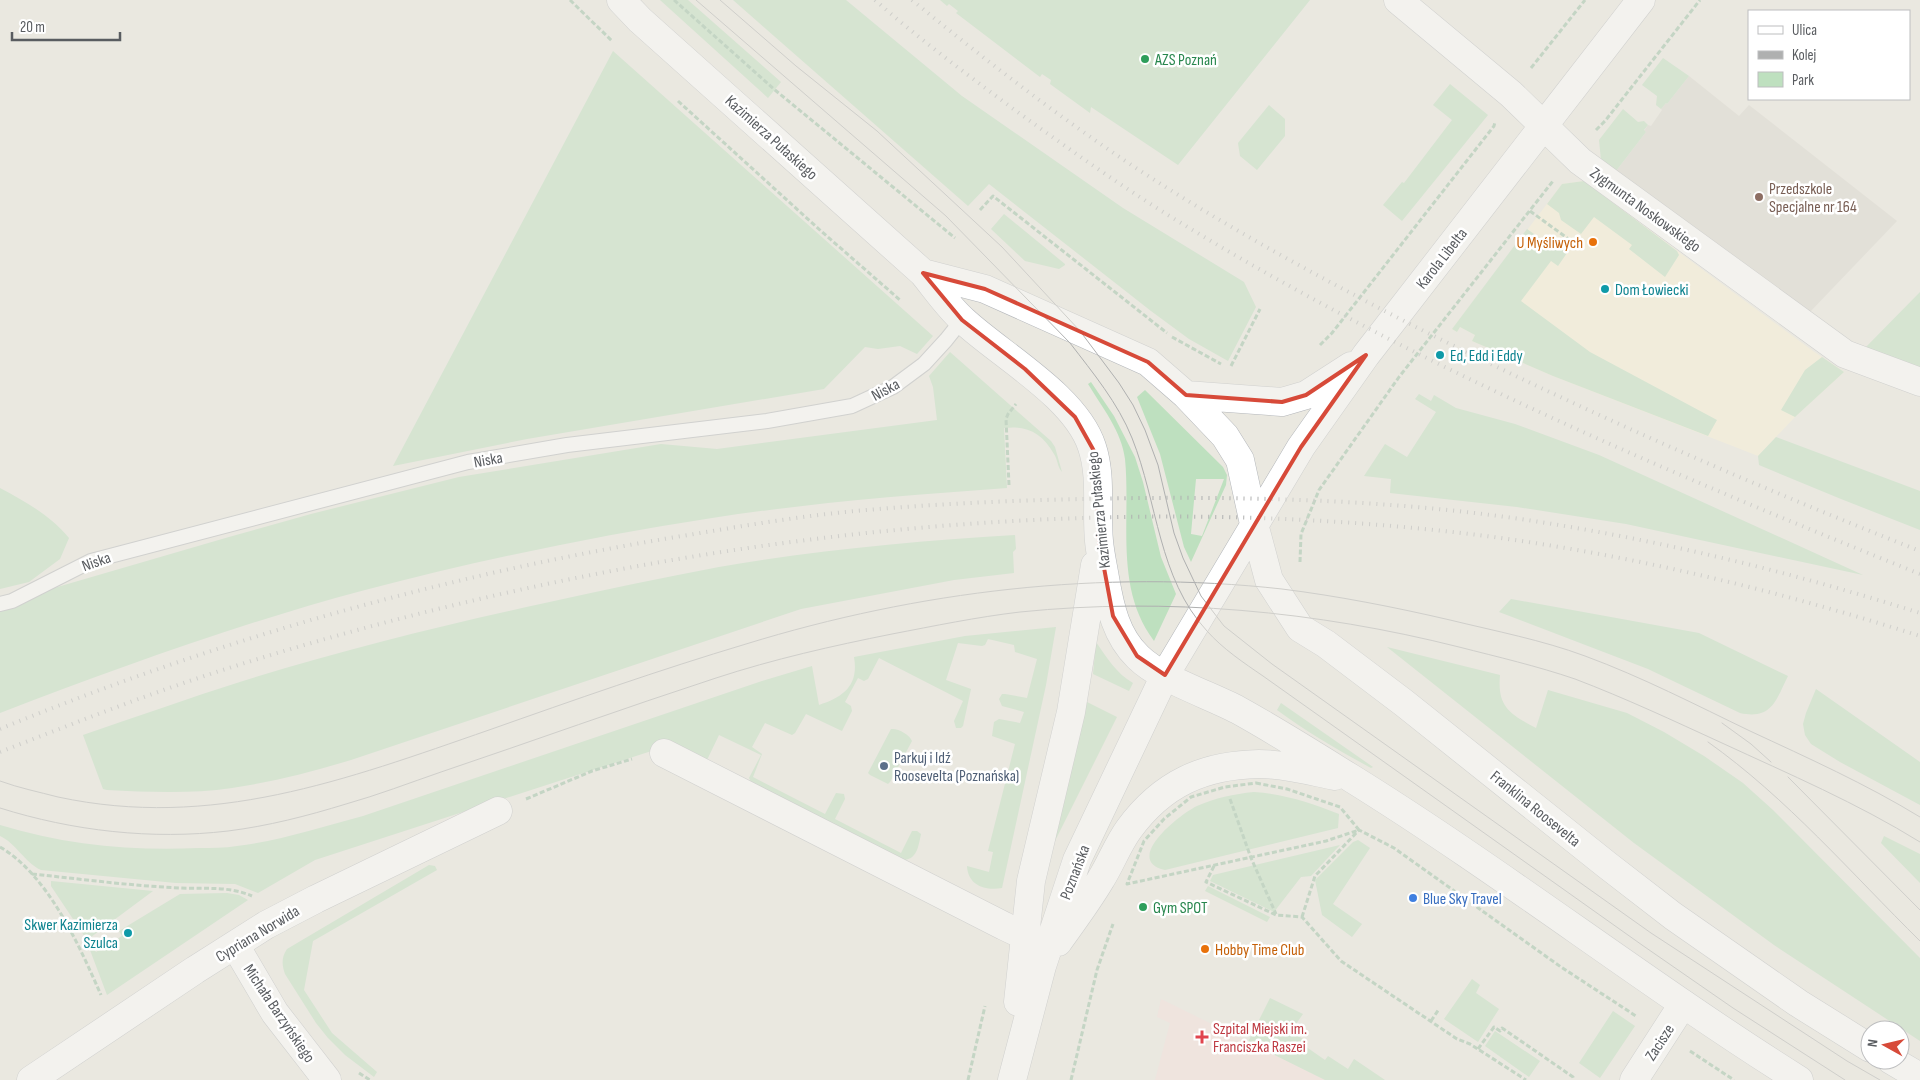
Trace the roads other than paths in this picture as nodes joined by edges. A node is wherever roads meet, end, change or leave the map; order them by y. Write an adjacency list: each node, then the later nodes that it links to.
1 (621, 0): 5 (street, Kazimierza Pułaskiego)
2 (1398, 0): 4 (street, Zygmunta Noskowskiego)
3 (1641, 0): 4 (street, Karola Libelta)
4 (1543, 126): 7 (street, Karola Libelta); 8 (street, Zygmunta Noskowskiego)
5 (923, 273): 6 (street, Kazimierza Pułaskiego); 9 (street, Kazimierza Pułaskiego)
6 (962, 320): 11 (street, Kazimierza Pułaskiego); 12 (lane, Niska)
7 (1366, 355): 9 (street); 10 (street, Karola Libelta)
8 (1920, 382)
9 (1186, 395): 10 (street, Kazimierza Pułaskiego)
10 (1254, 524): 13 (street, Poznańska); 21 (street, Franklina Roosevelta)
11 (1098, 541): 13 (street, Kazimierza Pułaskiego); 17 (street)
12 (0, 604)
13 (1164, 675): 15 (street); 19 (street, Poznańska)
14 (664, 753): 17 (street)
15 (1354, 780): 19 (street); 20 (street)
16 (498, 811): 18 (street, Cypriana Norwida)
17 (1025, 936): 26 (street)
18 (235, 945): 24 (street, Cypriana Norwida); 25 (street, Michała Barzyńskiego)
19 (1042, 966): 26 (street, Poznańska)
20 (1683, 1004): 27 (street, Zacisze); 28 (street)
21 (1860, 1042)
22 (1908, 1070): 23 (street)
23 (1920, 1077)
24 (31, 1080)
25 (327, 1080)
26 (1011, 1080)
27 (1634, 1080)
28 (1799, 1080)

